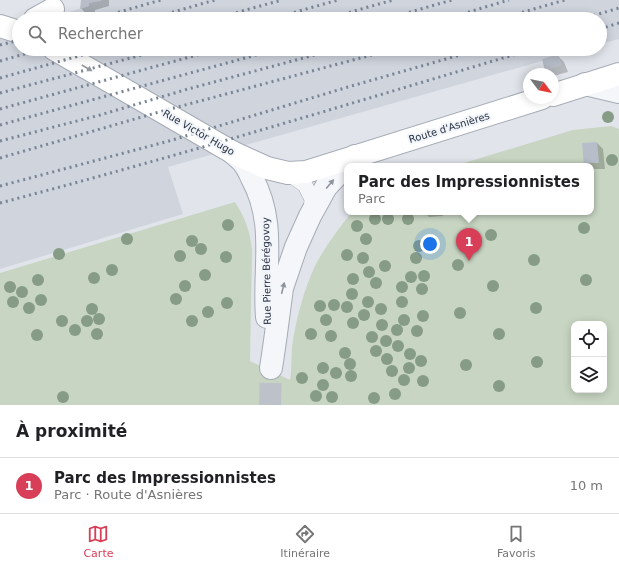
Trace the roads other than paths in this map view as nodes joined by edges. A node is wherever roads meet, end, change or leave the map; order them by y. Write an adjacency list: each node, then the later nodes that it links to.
1 (66, 56): 10 (main road, Rue Victor Hugo, one-way to 10)
2 (619, 74): 3 (main road)
3 (585, 84): 4 (main road); 5 (street)
4 (559, 92)
5 (619, 92)
6 (523, 104): 7 (main road, Route d'Asnières)
7 (355, 156): 8 (street, Rue Pierre Bérégovoy, one-way to 7); 10 (main road, Rue Victor Hugo)
8 (348, 163)
9 (344, 168): 11 (street, Rue Pierre Bérégovoy, one-way to 9)
10 (271, 175): 11 (lane, Rue Pierre Bérégovoy); 11 (street, Rue Pierre Bérégovoy, one-way to 11)
11 (310, 216)

